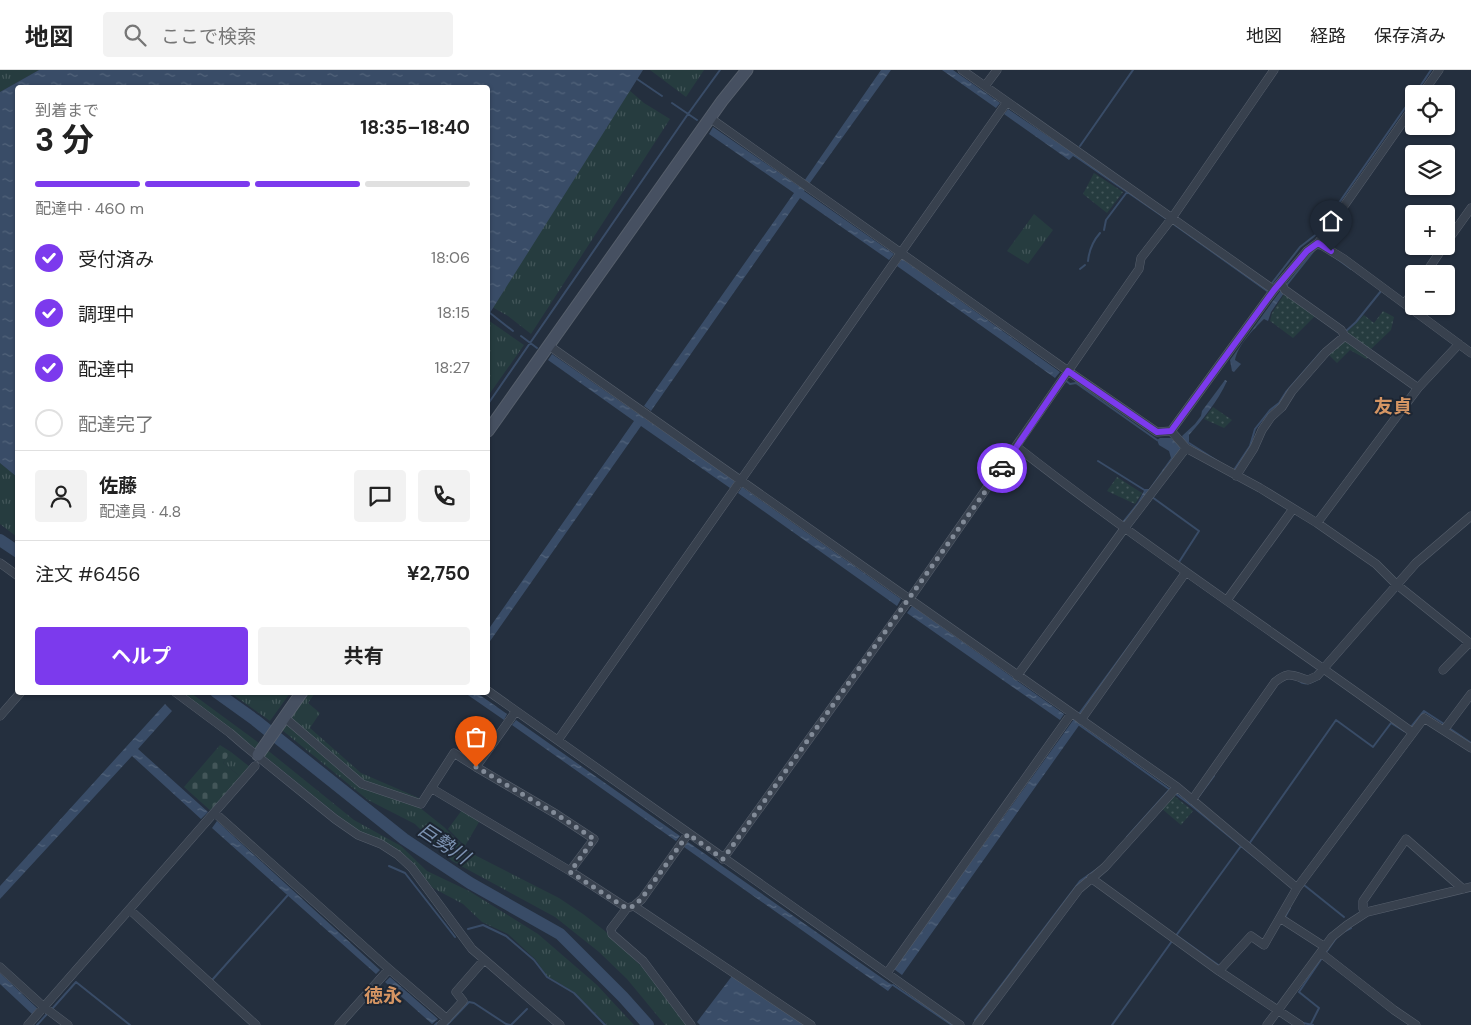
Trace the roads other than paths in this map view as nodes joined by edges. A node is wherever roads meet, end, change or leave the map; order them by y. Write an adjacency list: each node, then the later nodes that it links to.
1 (747, 70): 9 (street)
2 (962, 70): 7 (street)
3 (996, 70): 7 (street)
4 (1274, 70): 12 (street)
5 (1439, 70): 6 (street)
6 (1428, 85)
7 (985, 86): 8 (street)
8 (1004, 106): 12 (street); 15 (street)
9 (710, 118): 15 (street); 21 (street)
10 (1405, 119): 14 (street)
11 (1471, 208): 13 (street)
12 (1170, 221): 17 (street); 24 (street)
13 (1455, 231)
14 (1318, 243): 16 (street); 18 (street)
15 (897, 257): 24 (street); 31 (street)
16 (1283, 287): 17 (street); 20 (street)
17 (1272, 293): 27 (street)
18 (1405, 303)
19 (1420, 315): 22 (street)
20 (1343, 333): 25 (street); 30 (street)
21 (548, 345): 26 (street); 31 (street)
22 (1457, 346): 23 (street); 25 (street)
23 (1471, 353)
24 (1065, 376): 27 (street); 28 (street)
25 (1418, 388): 34 (street)
26 (490, 428)
27 (1171, 431): 29 (street)
28 (1017, 448): 35 (street); 41 (street)
29 (1186, 448): 30 (street); 35 (street)
30 (1236, 476): 32 (street)
31 (738, 485): 41 (street); 58 (street)
32 (1293, 509): 34 (street); 40 (street)
33 (1471, 516): 39 (street)
34 (1317, 523): 39 (street)
35 (1124, 528): 37 (street); 45 (street)
36 (0, 562): 38 (street)
37 (1186, 572): 40 (street); 55 (street)
38 (15, 574)
39 (1396, 584): 42 (street); 43 (street)
40 (1227, 600): 43 (street)
41 (906, 604): 45 (street); 67 (street)
42 (1470, 644): 44 (street)
43 (1326, 670): 57 (street); 64 (street)
44 (1443, 670)
45 (1017, 676): 54 (street)
46 (490, 692): 51 (street)
47 (1471, 694): 56 (street)
48 (18, 695): 52 (street)
49 (180, 695): 60 (street)
50 (300, 695): 53 (street)
51 (516, 711): 58 (street); 61 (street)
52 (0, 716)
53 (284, 717): 60 (street); 62 (street)
54 (1068, 718): 55 (street); 81 (street)
55 (1081, 720): 63 (street)
56 (1444, 730): 57 (street); 59 (street)
57 (1412, 732): 71 (street)
58 (558, 740): 66 (street)
59 (1471, 748)
60 (257, 760): 65 (street); 77 (street)
61 (476, 767): 62 (street); 68 (street)
62 (431, 788): 68 (street)
63 (1174, 790): 64 (street); 69 (street)
64 (1195, 802): 71 (street)
65 (215, 813): 73 (street); 80 (street)
66 (684, 839): 67 (street); 72 (street)
67 (723, 859): 81 (street)
68 (570, 872): 72 (street)
69 (1091, 878): 79 (street); 94 (street)
70 (1467, 888): 74 (street); 74 (street)
71 (1296, 890): 75 (street)
72 (630, 907): 91 (street); 92 (street)
73 (130, 910): 82 (street); 87 (street)
74 (1367, 912): 76 (street)
75 (1280, 918): 76 (street); 79 (street)
76 (1323, 950): 83 (street); 97 (street)
77 (484, 960): 84 (street); 90 (street)
78 (0, 966): 82 (street)
79 (1222, 968): 83 (street)
80 (385, 973): 84 (street); 88 (street)
81 (891, 976): 93 (street)
82 (44, 1007): 85 (street); 86 (street)
83 (1279, 1010): 95 (street); 96 (street)
84 (447, 1019): 89 (street)
85 (28, 1025)
86 (68, 1025)
87 (256, 1025)
88 (339, 1025)
89 (441, 1025)
90 (560, 1025)
91 (691, 1025)
92 (811, 1025)
93 (960, 1025)
94 (977, 1025)
95 (1267, 1025)
96 (1300, 1025)
97 (1416, 1025)

